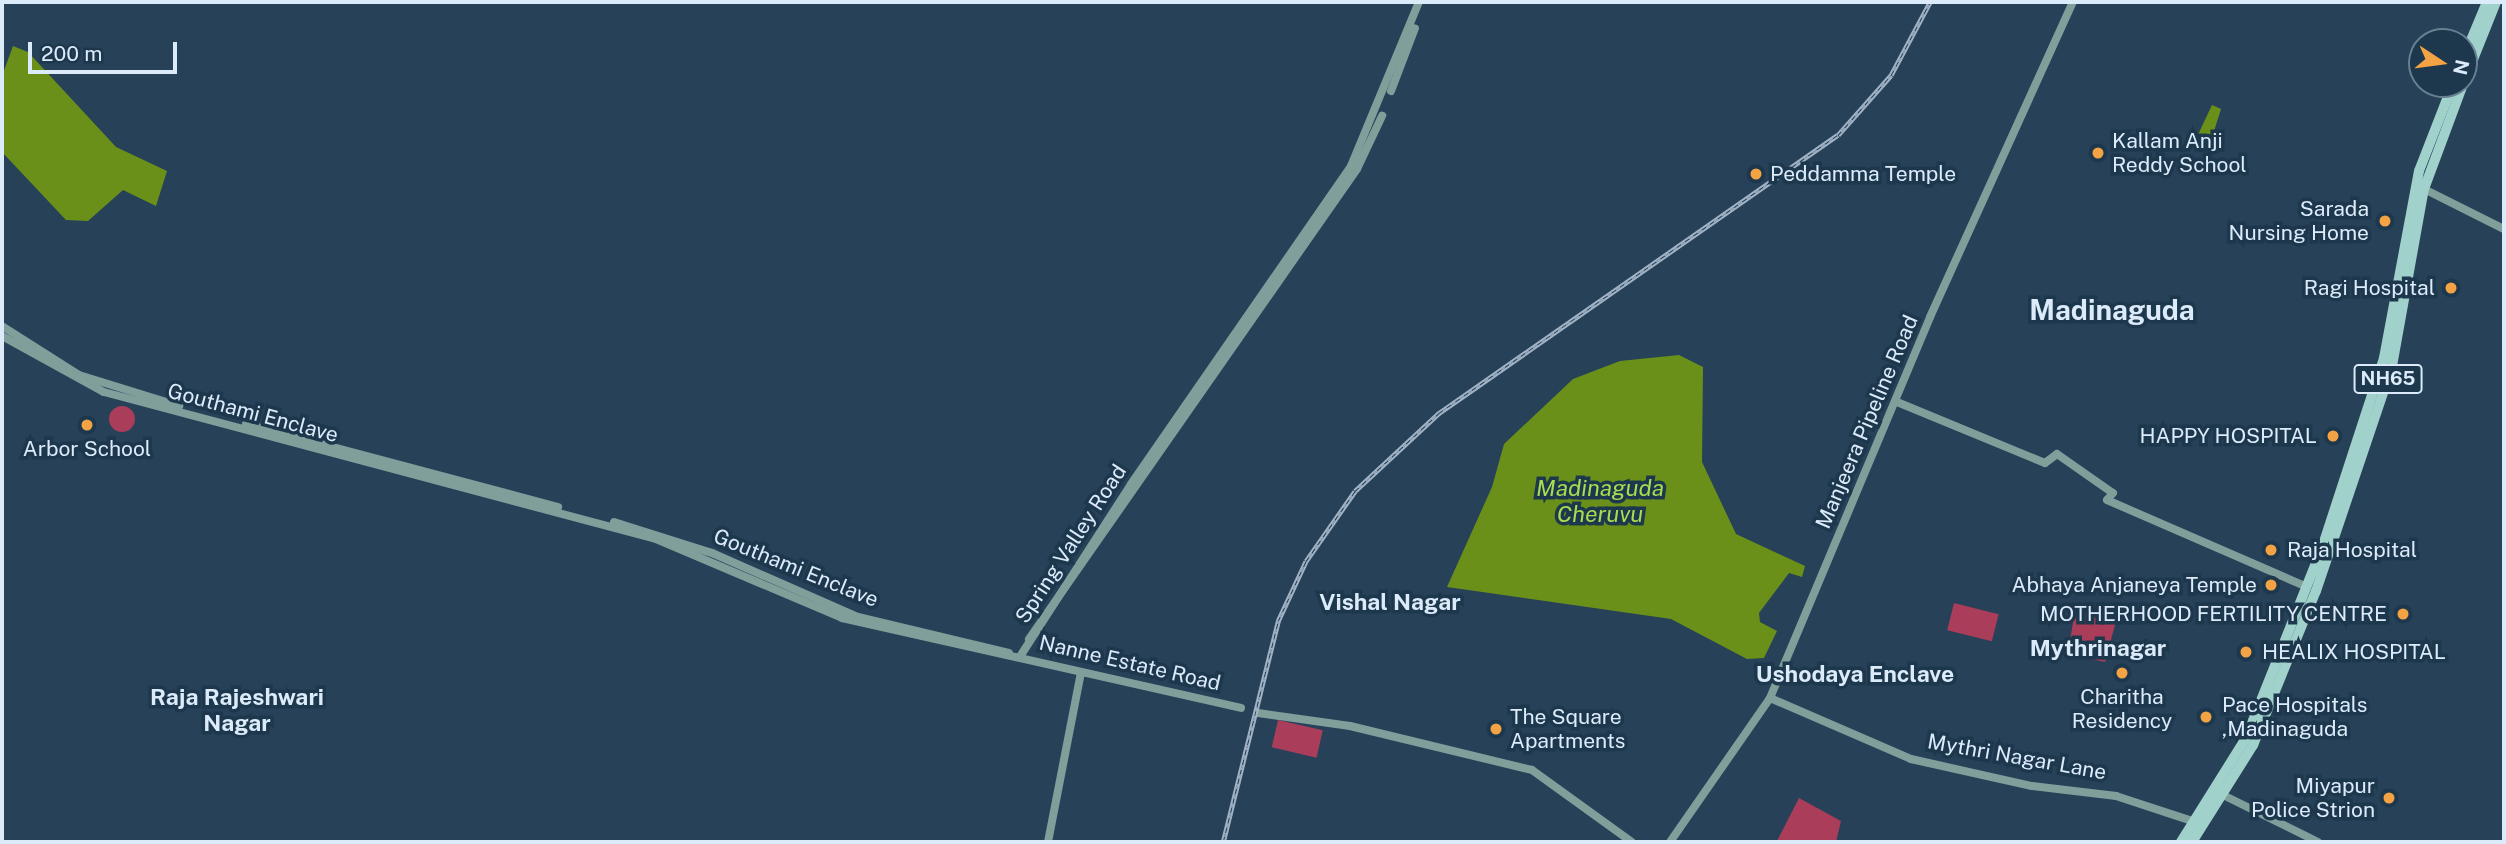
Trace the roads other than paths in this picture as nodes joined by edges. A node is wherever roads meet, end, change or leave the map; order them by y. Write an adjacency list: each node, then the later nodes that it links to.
1 (1419, 2): 16 (street, Spring Valley Road)
2 (1424, 2): 16 (street, Spring Valley Road)
3 (2076, 2): 13 (street, Manjeera Pipeline Road)
4 (2487, 2): 6 (highway)
5 (2496, 2): 7 (highway, NH65)
6 (2476, 28)
7 (2478, 48)
8 (2450, 98): 10 (highway, NH65)
9 (2456, 98): 10 (highway, NH65)
10 (2445, 117): 11 (highway, NH65); 18 (highway, NH65)
11 (2424, 189): 12 (street); 21 (highway, NH65)
12 (2498, 227)
13 (1932, 318): 17 (street, Manjeera Pipeline Road); 23 (street, Manjeera Pipeline Road)
14 (2, 326): 19 (street, Gouthami Enclave)
15 (2, 336): 19 (street, Gouthami Enclave)
16 (1199, 389): 20 (street, Spring Valley Road)
17 (1897, 402): 18 (street); 23 (street, Manjeera Pipeline Road)
18 (2307, 587): 21 (highway, NH65)
19 (1010, 653): 20 (street, Nanne Estate Road)
20 (1021, 655): 22 (street, Nanne Estate Road)
21 (2283, 661): 26 (highway, NH65); 27 (highway, NH65)
22 (1081, 673): 24 (street, Nanne Estate Road); 28 (street)
23 (1772, 698): 27 (street, Mythri Nagar Lane); 30 (street, Manjeera Pipeline Road); 31 (street, Manjeera Pipeline Road)
24 (1238, 708)
25 (1258, 713): 29 (street)
26 (2223, 795): 33 (highway, NH65); 34 (street)
27 (2197, 820): 32 (highway, NH65)
28 (1048, 842)
29 (1632, 842)
30 (1670, 842)
31 (1677, 842)
32 (2181, 842)
33 (2192, 842)
34 (2318, 842)

